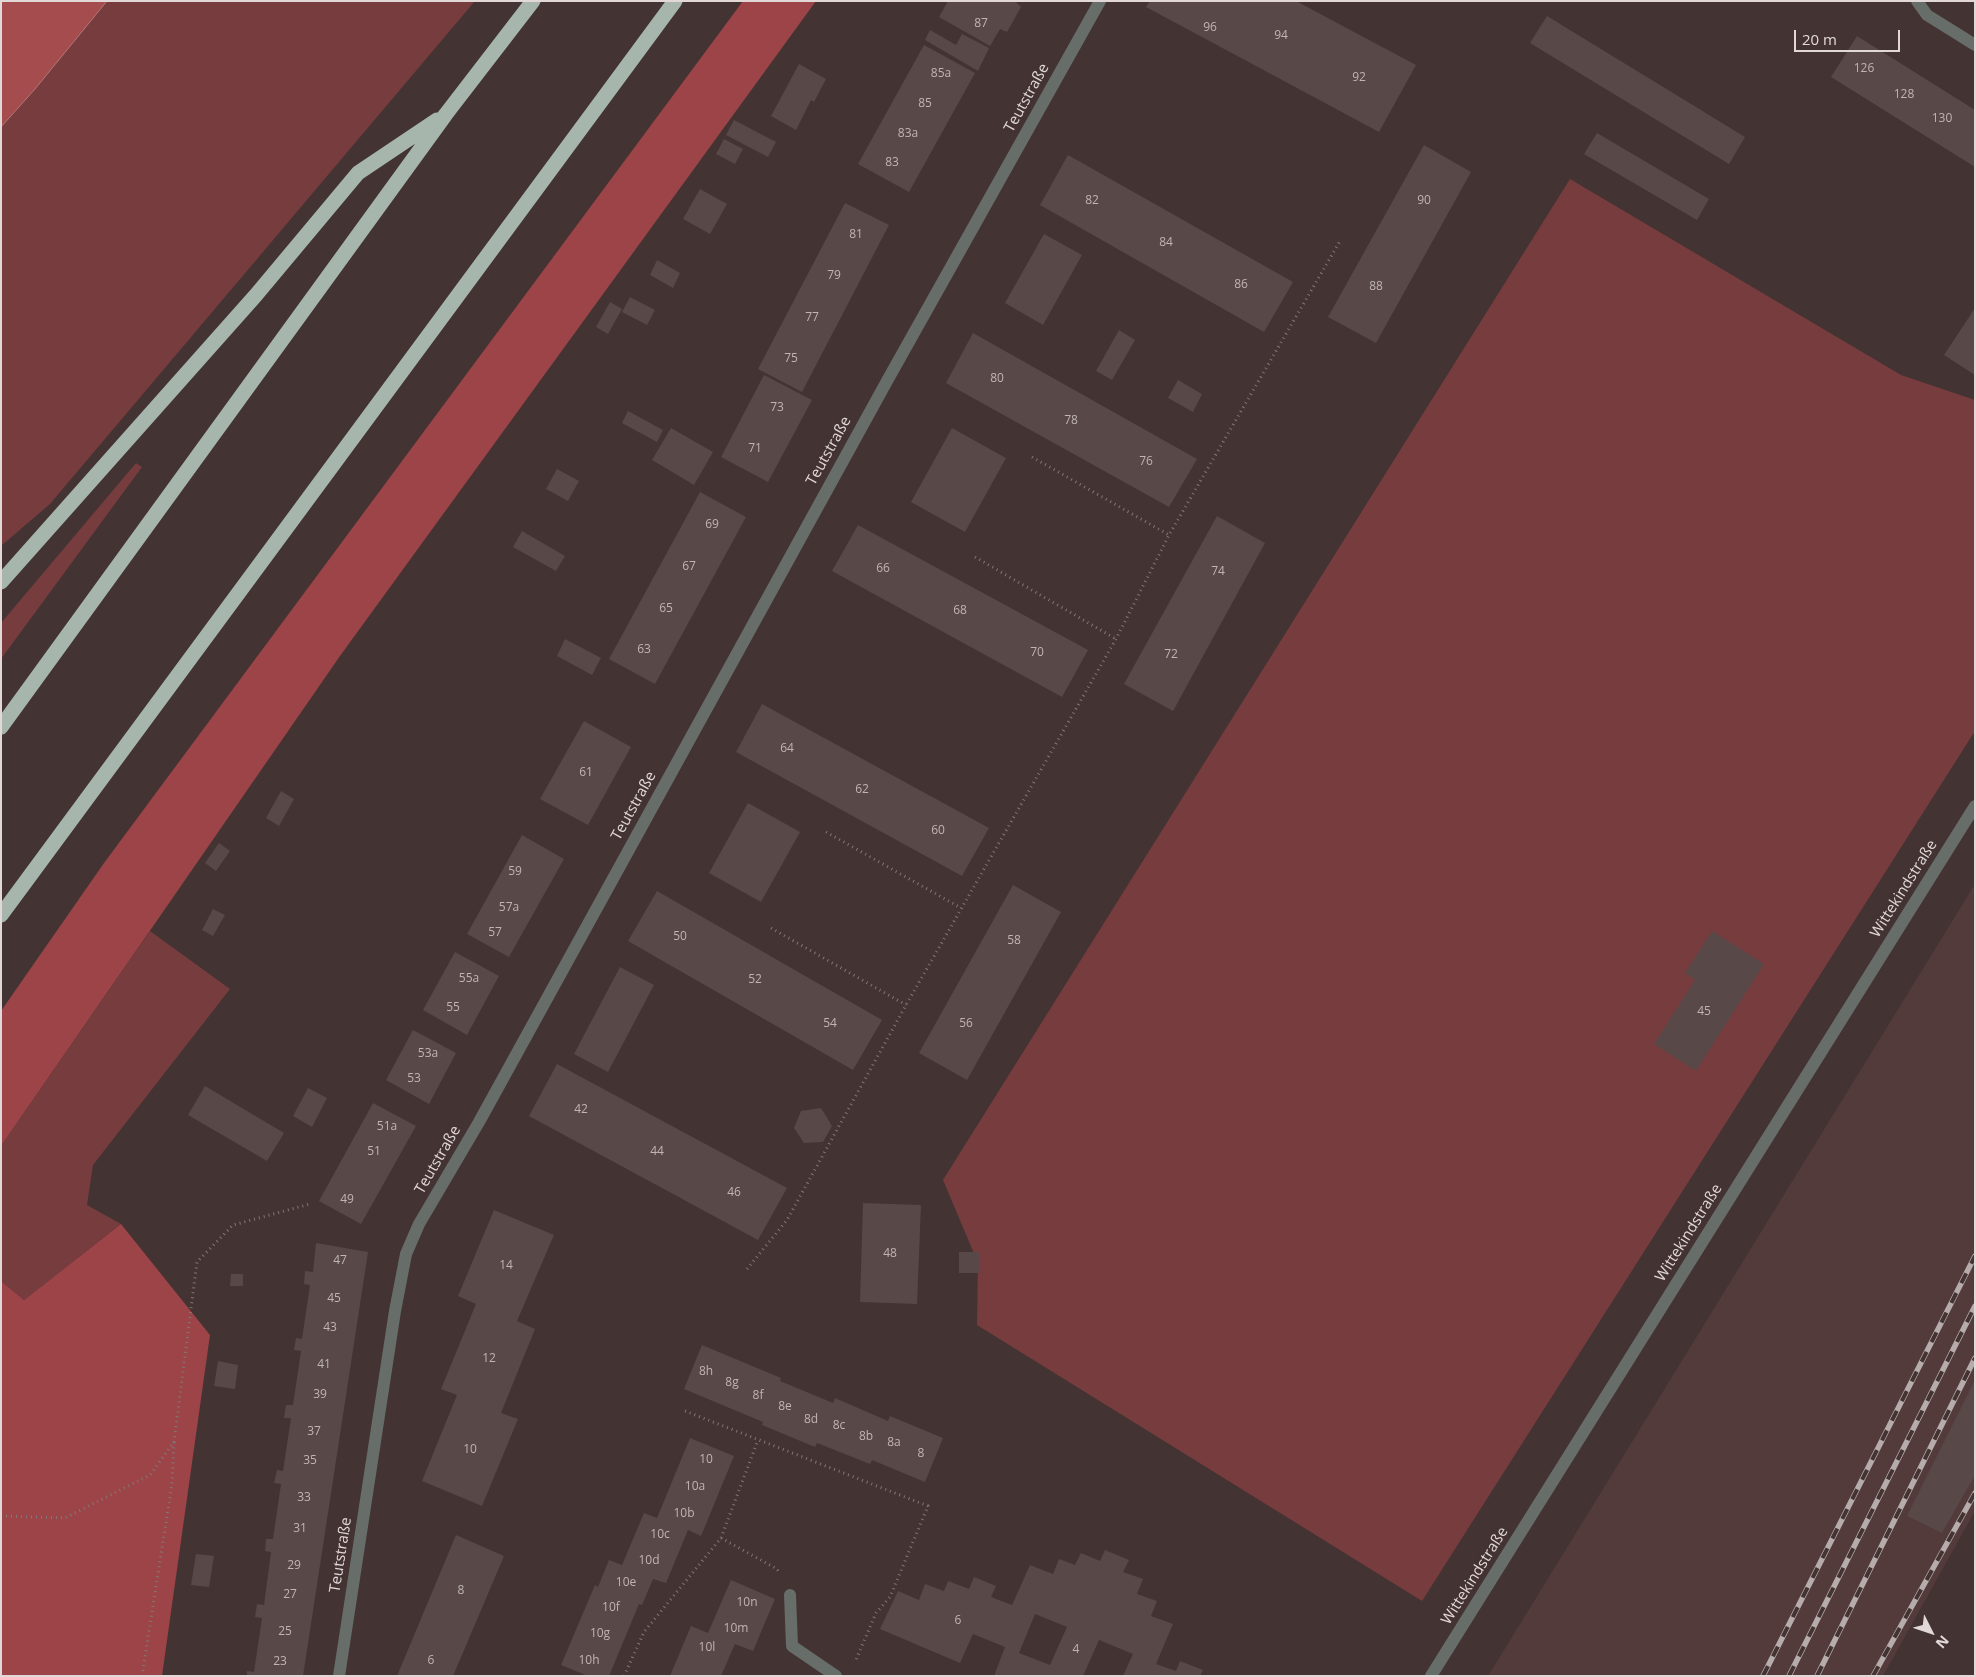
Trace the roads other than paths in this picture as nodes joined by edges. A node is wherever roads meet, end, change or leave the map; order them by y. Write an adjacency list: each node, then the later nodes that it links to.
1 (533, 1): 6 (highway)
2 (675, 1): 10 (highway)
3 (1100, 1): 12 (street, Teutstraße)
4 (1917, 1): 5 (street)
5 (1975, 45)
6 (446, 114): 7 (highway); 8 (highway)
7 (1, 582)
8 (1, 727)
9 (1975, 806): 14 (street, Wittekindstraße)
10 (1, 915)
11 (790, 1595): 13 (street)
12 (339, 1676)
13 (836, 1676)
14 (1431, 1676)

